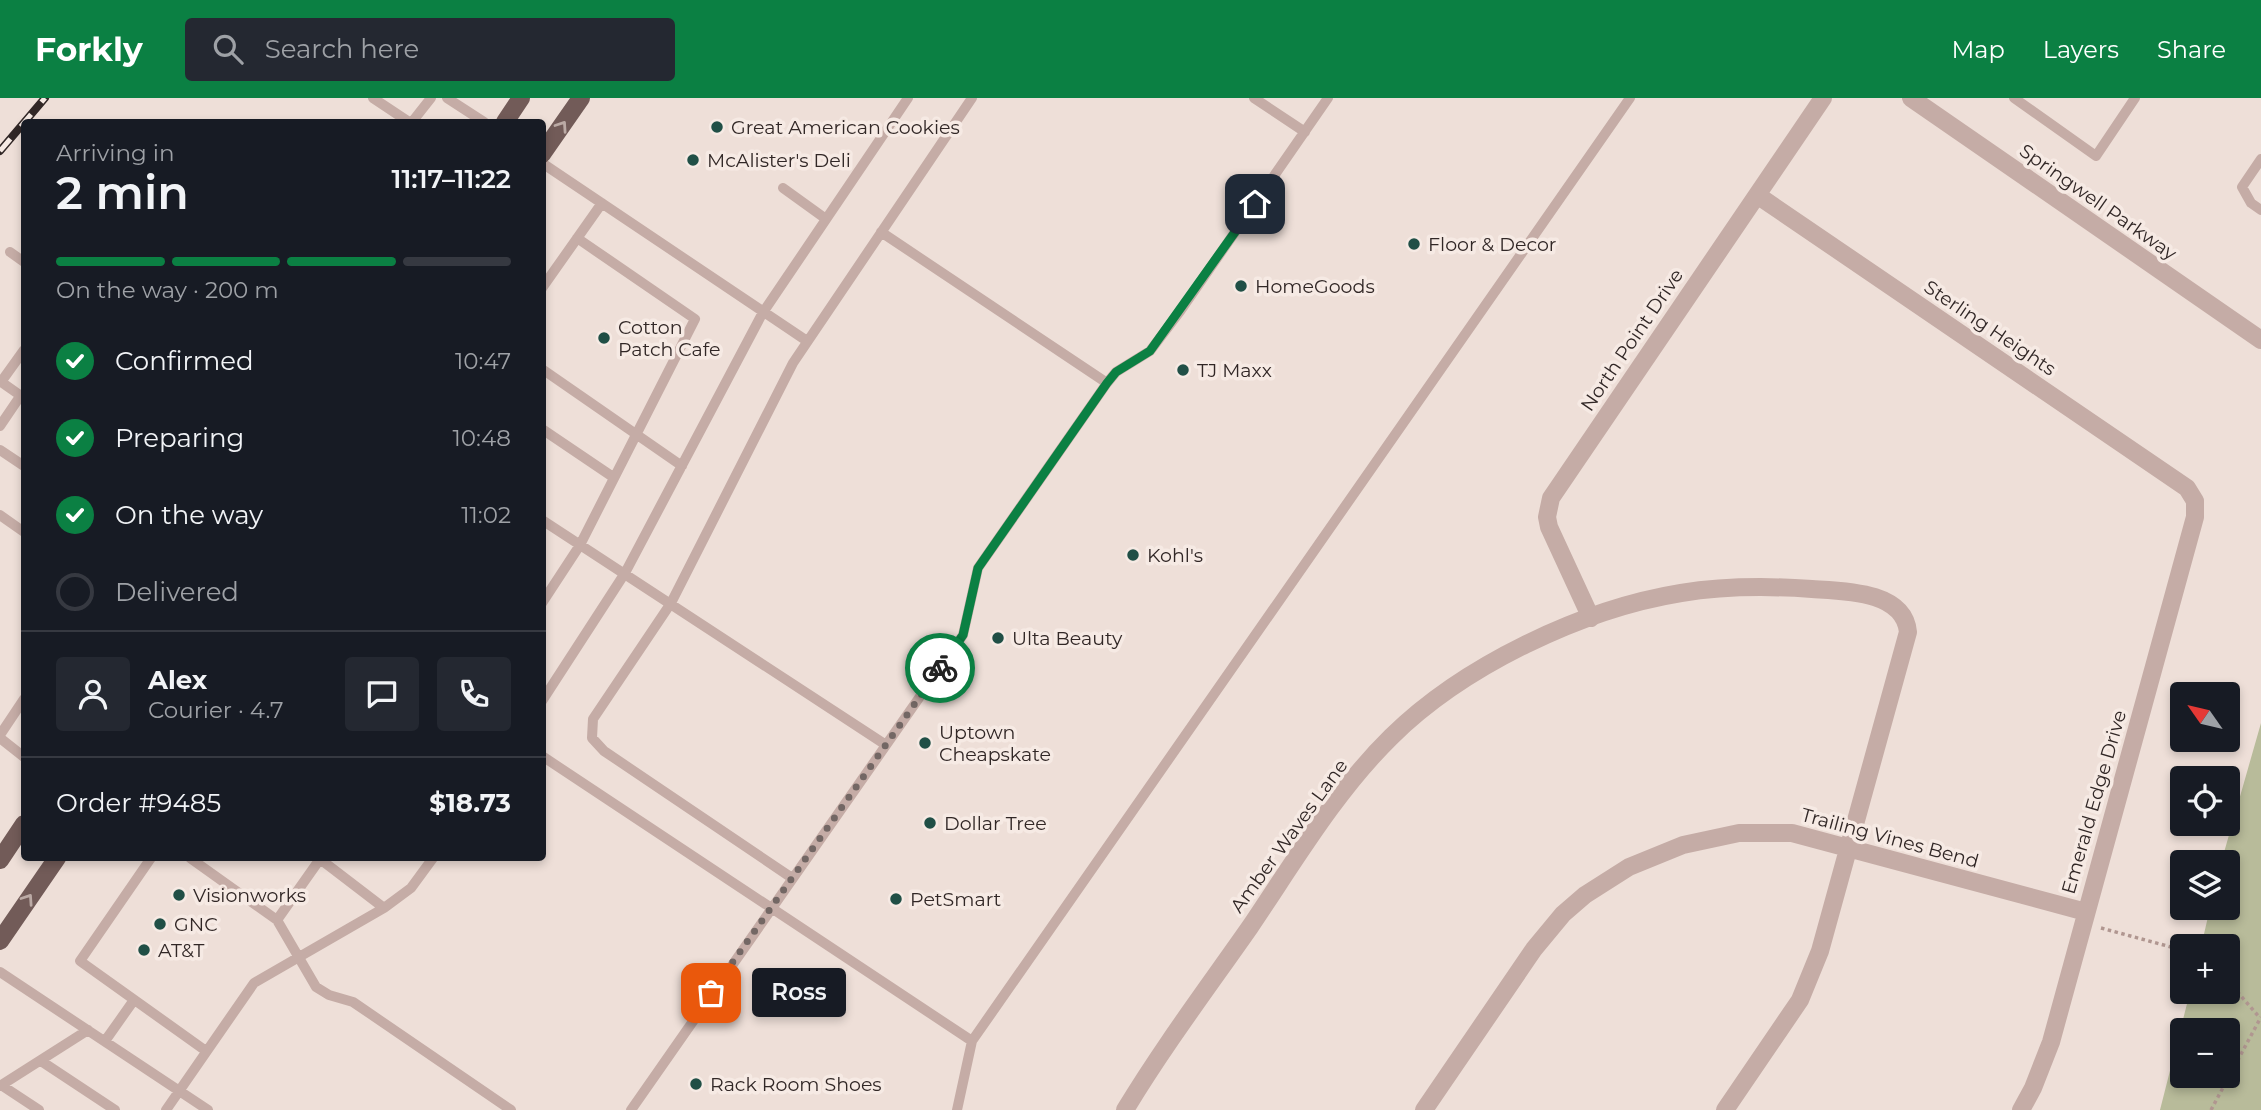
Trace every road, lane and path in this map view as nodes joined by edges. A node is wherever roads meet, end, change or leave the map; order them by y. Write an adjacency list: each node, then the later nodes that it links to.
1 (373, 98): 15 (lane)
2 (431, 98): 16 (lane)
3 (447, 98): 17 (lane)
4 (521, 98): 18 (main road)
5 (580, 98): 20 (main road, one-way to 5)
6 (908, 98): 27 (lane)
7 (972, 98): 28 (lane)
8 (1254, 98): 19 (lane)
9 (1328, 98): 19 (lane)
10 (1630, 98): 87 (lane)
11 (1823, 98): 24 (street, North Point Drive)
12 (1911, 98): 34 (street, Springwell Parkway)
13 (2014, 98): 14 (lane)
14 (2135, 98)
15 (405, 119)
16 (413, 119)
17 (479, 119)
18 (507, 119)
19 (1305, 132): 39 (lane)
20 (546, 148)
21 (2261, 159): 26 (lane)
22 (546, 166): 25 (lane)
23 (783, 188): 27 (lane)
24 (1757, 195): 49 (street, Sterling Heights); 57 (street, North Point Drive)
25 (601, 203): 29 (lane); 33 (lane)
26 (2261, 210)
27 (826, 219): 33 (lane)
28 (881, 232): 35 (lane); 39 (lane)
29 (577, 238): 32 (lane); 44 (lane)
30 (10, 252): 31 (lane)
31 (21, 260)
32 (546, 282)
33 (762, 313): 35 (lane); 47 (lane)
34 (2261, 340)
35 (807, 341): 56 (lane)
36 (21, 354): 38 (lane)
37 (546, 372): 44 (lane)
38 (1, 382): 40 (lane)
39 (1107, 383): 61 (lane)
40 (21, 396)
41 (21, 400): 42 (lane)
42 (0, 426)
43 (546, 432): 48 (lane)
44 (636, 434): 47 (lane); 48 (lane)
45 (0, 450): 46 (lane)
46 (21, 464)
47 (682, 466): 54 (lane)
48 (613, 477): 53 (lane)
49 (2195, 501): 76 (street, Emerald Edge Drive)
50 (0, 515): 52 (lane)
51 (546, 523): 53 (lane)
52 (21, 530)
53 (580, 545): 54 (lane); 55 (lane)
54 (625, 573): 56 (lane); 58 (lane)
55 (546, 597)
56 (671, 603): 61 (lane); 73 (lane)
57 (1591, 618): 65 (street, Amber Waves Lane); 99 (street, Amber Waves Lane)
58 (546, 695)
59 (21, 704): 60 (lane)
60 (0, 737): 62 (lane)
61 (886, 745): 73 (lane)
62 (21, 754)
63 (546, 759): 74 (lane)
64 (21, 828): 66 (main road)
65 (1849, 846): 76 (street, Trailing Vines Bend); 100 (street, Trailing Vines Bend); 101 (street)
66 (0, 860)
67 (55, 861): 78 (main road, one-way to 67)
68 (149, 861): 83 (lane)
69 (194, 861): 77 (lane)
70 (319, 861): 77 (lane)
71 (323, 861): 75 (lane)
72 (431, 861): 75 (lane)
73 (792, 878): 74 (lane)
74 (771, 907): 87 (lane); 97 (lane)
75 (384, 908): 80 (lane)
76 (2084, 918): 79 (path); 102 (street, Emerald Edge Drive)
77 (277, 920): 80 (lane)
78 (0, 941)
79 (2170, 946)
80 (298, 958): 88 (lane); 96 (lane)
81 (0, 972): 85 (lane)
82 (2240, 994): 84 (path)
83 (134, 1000): 86 (lane); 88 (lane)
84 (2261, 1017): 103 (path)
85 (88, 1030): 86 (lane); 89 (lane)
86 (105, 1041): 91 (lane)
87 (972, 1041): 98 (lane)
88 (206, 1051): 91 (lane)
89 (41, 1061): 90 (lane); 93 (lane)
90 (1, 1086): 92 (lane)
91 (179, 1090): 94 (lane); 95 (lane)
92 (38, 1110)
93 (115, 1110)
94 (166, 1110)
95 (208, 1110)
96 (511, 1110)
97 (631, 1110)
98 (957, 1110)
99 (1125, 1110)
100 (1424, 1110)
101 (1725, 1110)
102 (2021, 1110)
103 (2211, 1110)

